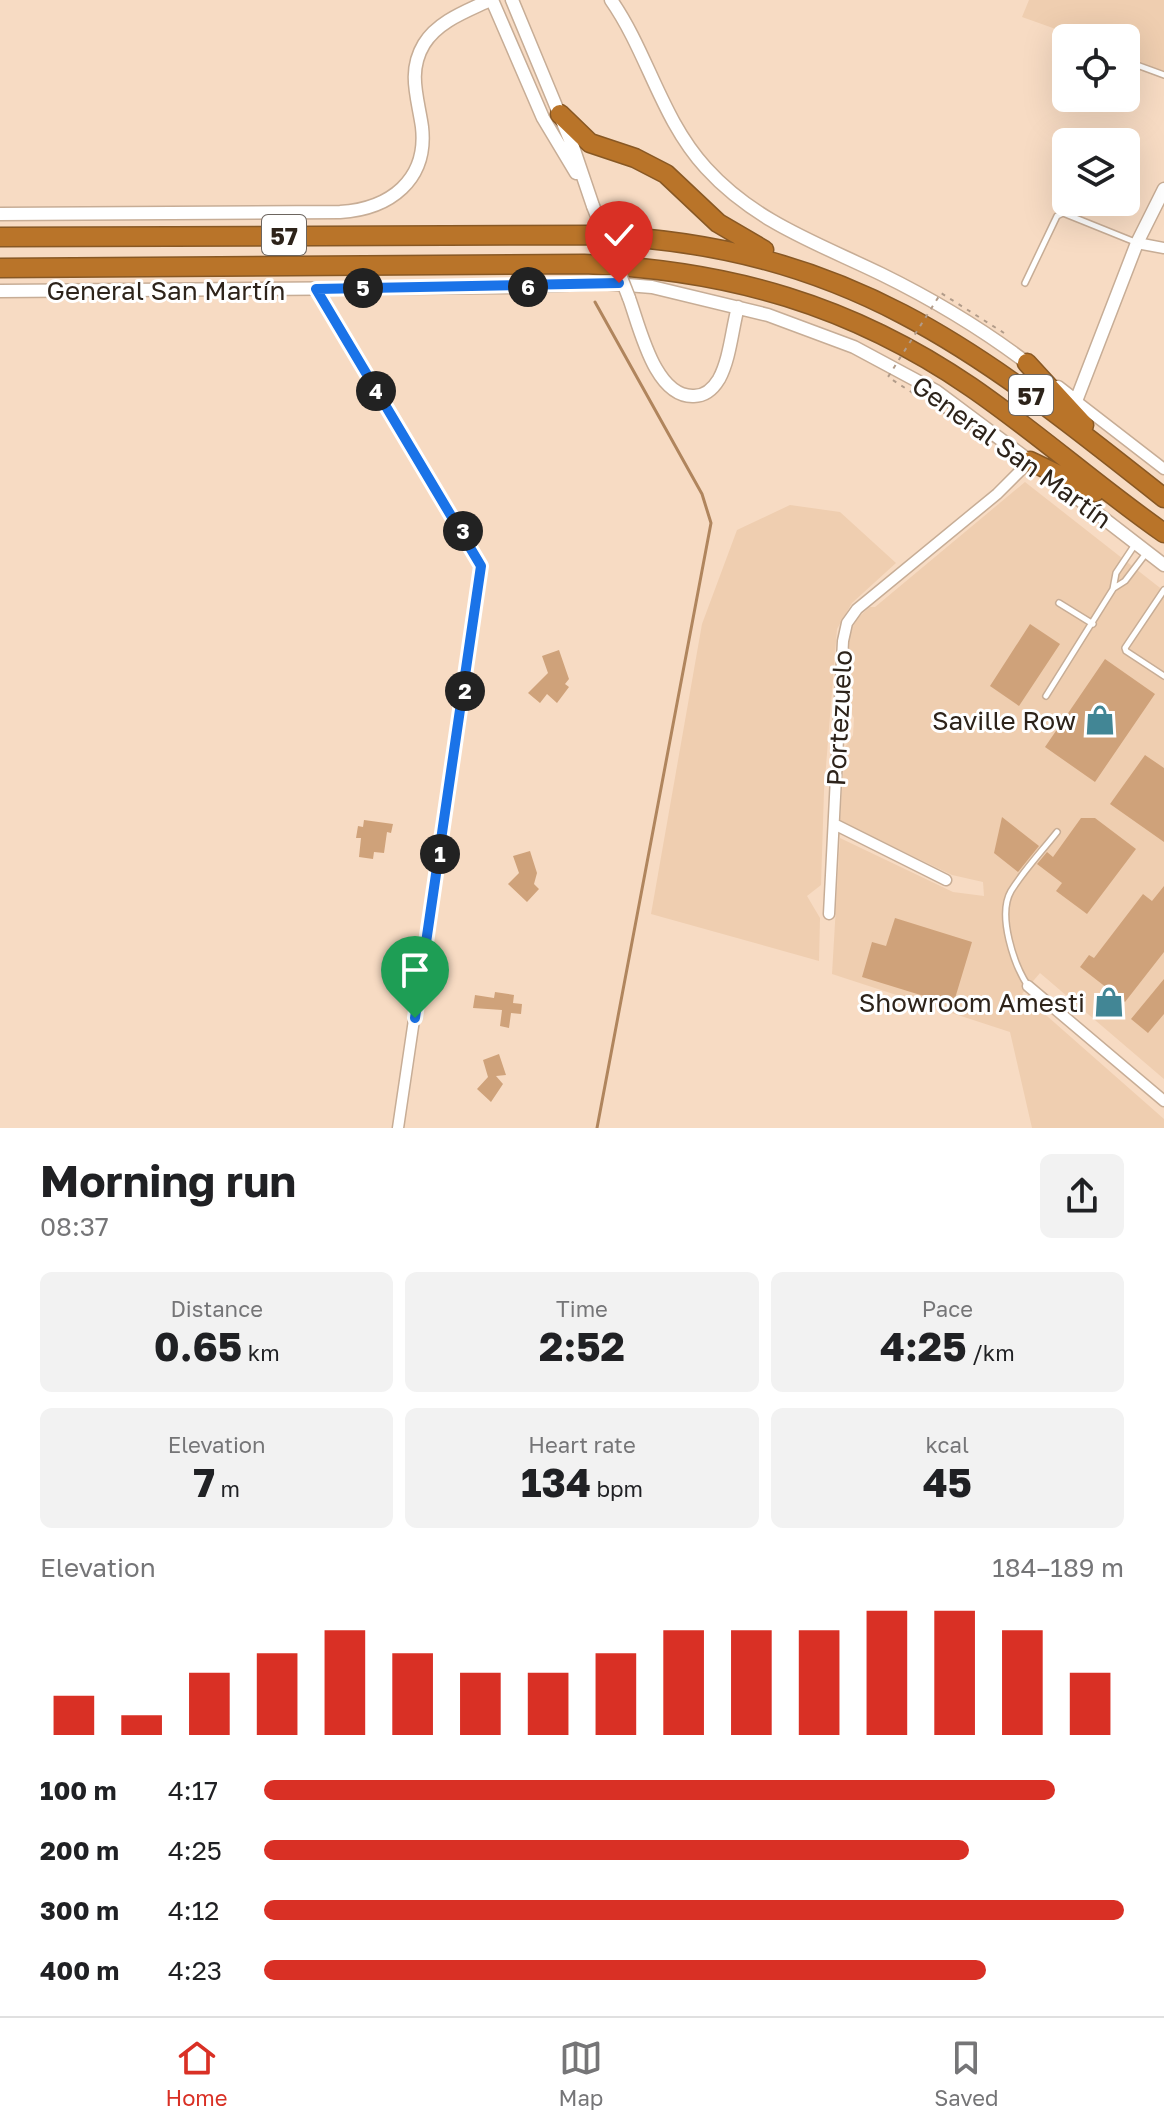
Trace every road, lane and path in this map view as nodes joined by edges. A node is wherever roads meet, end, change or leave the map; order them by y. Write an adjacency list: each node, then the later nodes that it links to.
1 (491, 0): 8 (street); 9 (street)
2 (512, 0): 6 (street)
3 (611, 0): 20 (street)
4 (1140, 66): 5 (lane)
5 (1164, 75)
6 (560, 114): 8 (street); 14 (highway)
7 (1164, 189): 11 (street)
8 (588, 192): 18 (street, bridge)
9 (0, 214)
10 (0, 237): 14 (highway, 57)
11 (1137, 243): 12 (street); 15 (lane); 21 (street)
12 (1164, 248)
13 (0, 268): 27 (highway, 57)
14 (821, 276): 24 (highway, 57)
15 (1025, 283)
16 (316, 289): 17 (street, General San Martín); 18 (street, General San Martín); 43 (street)
17 (0, 291)
18 (738, 307): 23 (street, General San Martín)
19 (1004, 333): 22 (path, bridge)
20 (1027, 363): 21 (street); 24 (highway)
21 (1076, 401): 25 (street)
22 (972, 431)
23 (1030, 461): 27 (highway); 29 (street, General San Martín); 37 (street, Portezuelo)
24 (1119, 462): 26 (highway, 57)
25 (1164, 469)
26 (1164, 498)
27 (1136, 514): 28 (highway, 57)
28 (1164, 533)
29 (1141, 548): 30 (street, General San Martín); 31 (lane); 31 (lane)
30 (1164, 565)
31 (1113, 589): 34 (lane)
32 (1164, 590): 35 (lane)
33 (1059, 603): 34 (lane)
34 (1093, 624): 36 (lane)
35 (1164, 676)
36 (1046, 696)
37 (834, 824): 39 (street); 40 (street, Portezuelo)
38 (1057, 832): 41 (lane)
39 (946, 880)
40 (829, 914)
41 (1028, 986): 42 (street)
42 (1164, 1101)
43 (398, 1128)

